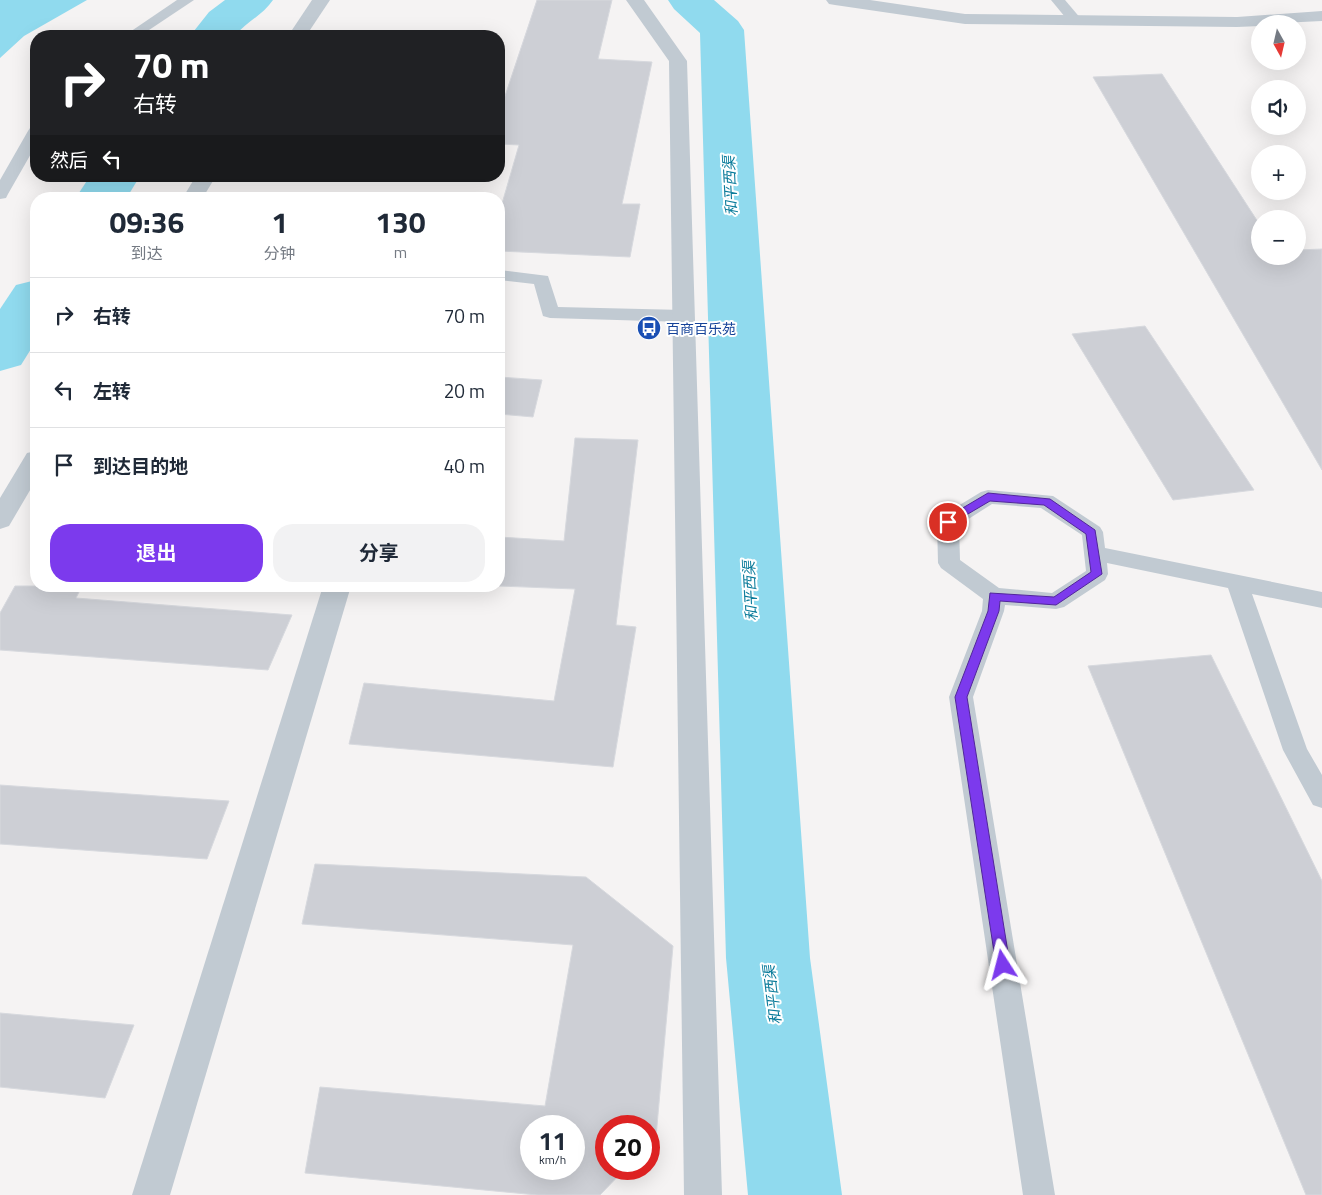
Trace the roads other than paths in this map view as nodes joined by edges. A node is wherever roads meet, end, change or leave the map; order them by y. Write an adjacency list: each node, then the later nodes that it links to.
1 (187, 0): 8 (lane)
2 (321, 0): 9 (street)
3 (635, 0): 13 (street)
4 (835, 0): 7 (street)
5 (1058, 0): 7 (lane)
6 (1322, 16): 7 (street)
7 (1075, 20)
8 (140, 30)
9 (301, 30)
10 (30, 142): 11 (lane)
11 (0, 194)
12 (505, 276): 13 (lane)
13 (684, 316): 23 (street)
14 (30, 469): 15 (street)
15 (0, 520)
16 (1094, 553): 17 (lane); 19 (lane); 19 (lane)
17 (1237, 584): 20 (lane); 21 (lane)
18 (335, 592): 22 (street)
19 (994, 596): 24 (lane)
20 (1322, 600)
21 (1322, 798)
22 (151, 1195)
23 (703, 1195)
24 (1039, 1195)

